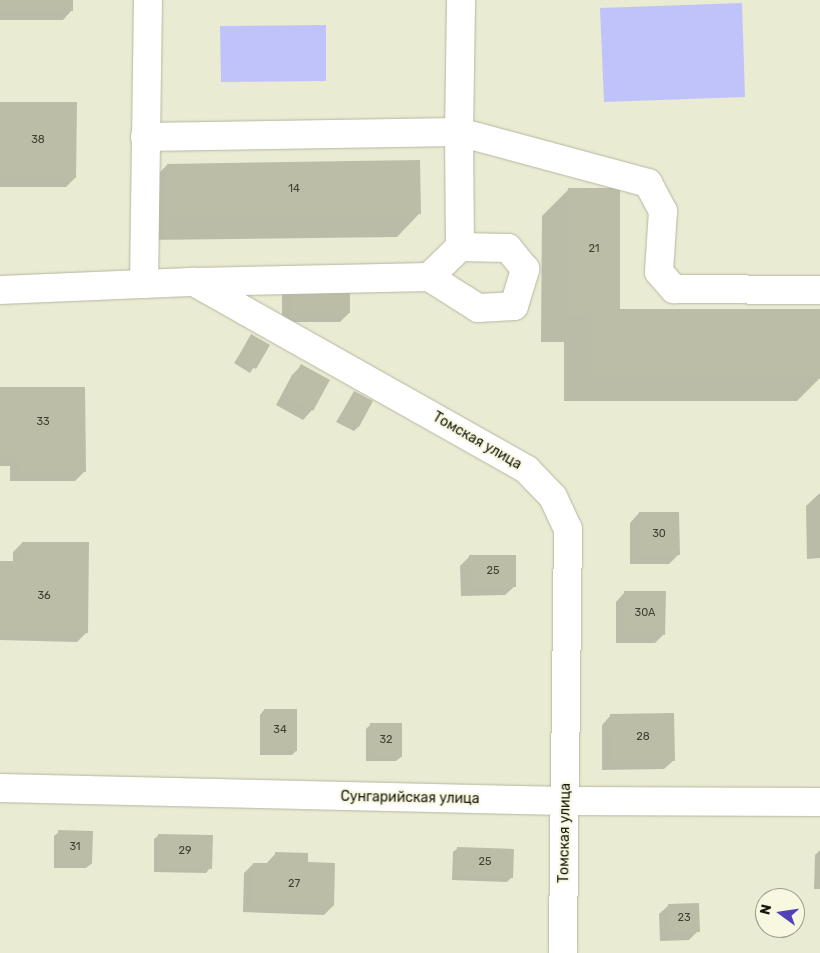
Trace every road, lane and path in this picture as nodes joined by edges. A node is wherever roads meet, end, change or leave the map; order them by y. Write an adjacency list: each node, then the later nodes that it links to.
1 (148, 0): 4 (street)
2 (462, 0): 3 (street)
3 (459, 132): 4 (street); 5 (street); 10 (street)
4 (145, 137): 8 (street)
5 (460, 247): 6 (street); 6 (street)
6 (429, 277): 7 (street)
7 (194, 282): 8 (street); 12 (street, Томская улица)
8 (144, 284): 9 (street)
9 (0, 290)
10 (820, 290)
11 (0, 788): 12 (street, Сунгарийская улица)
12 (566, 801): 13 (street, Сунгарийская улица); 14 (street, Томская улица)
13 (820, 802)
14 (564, 953)

